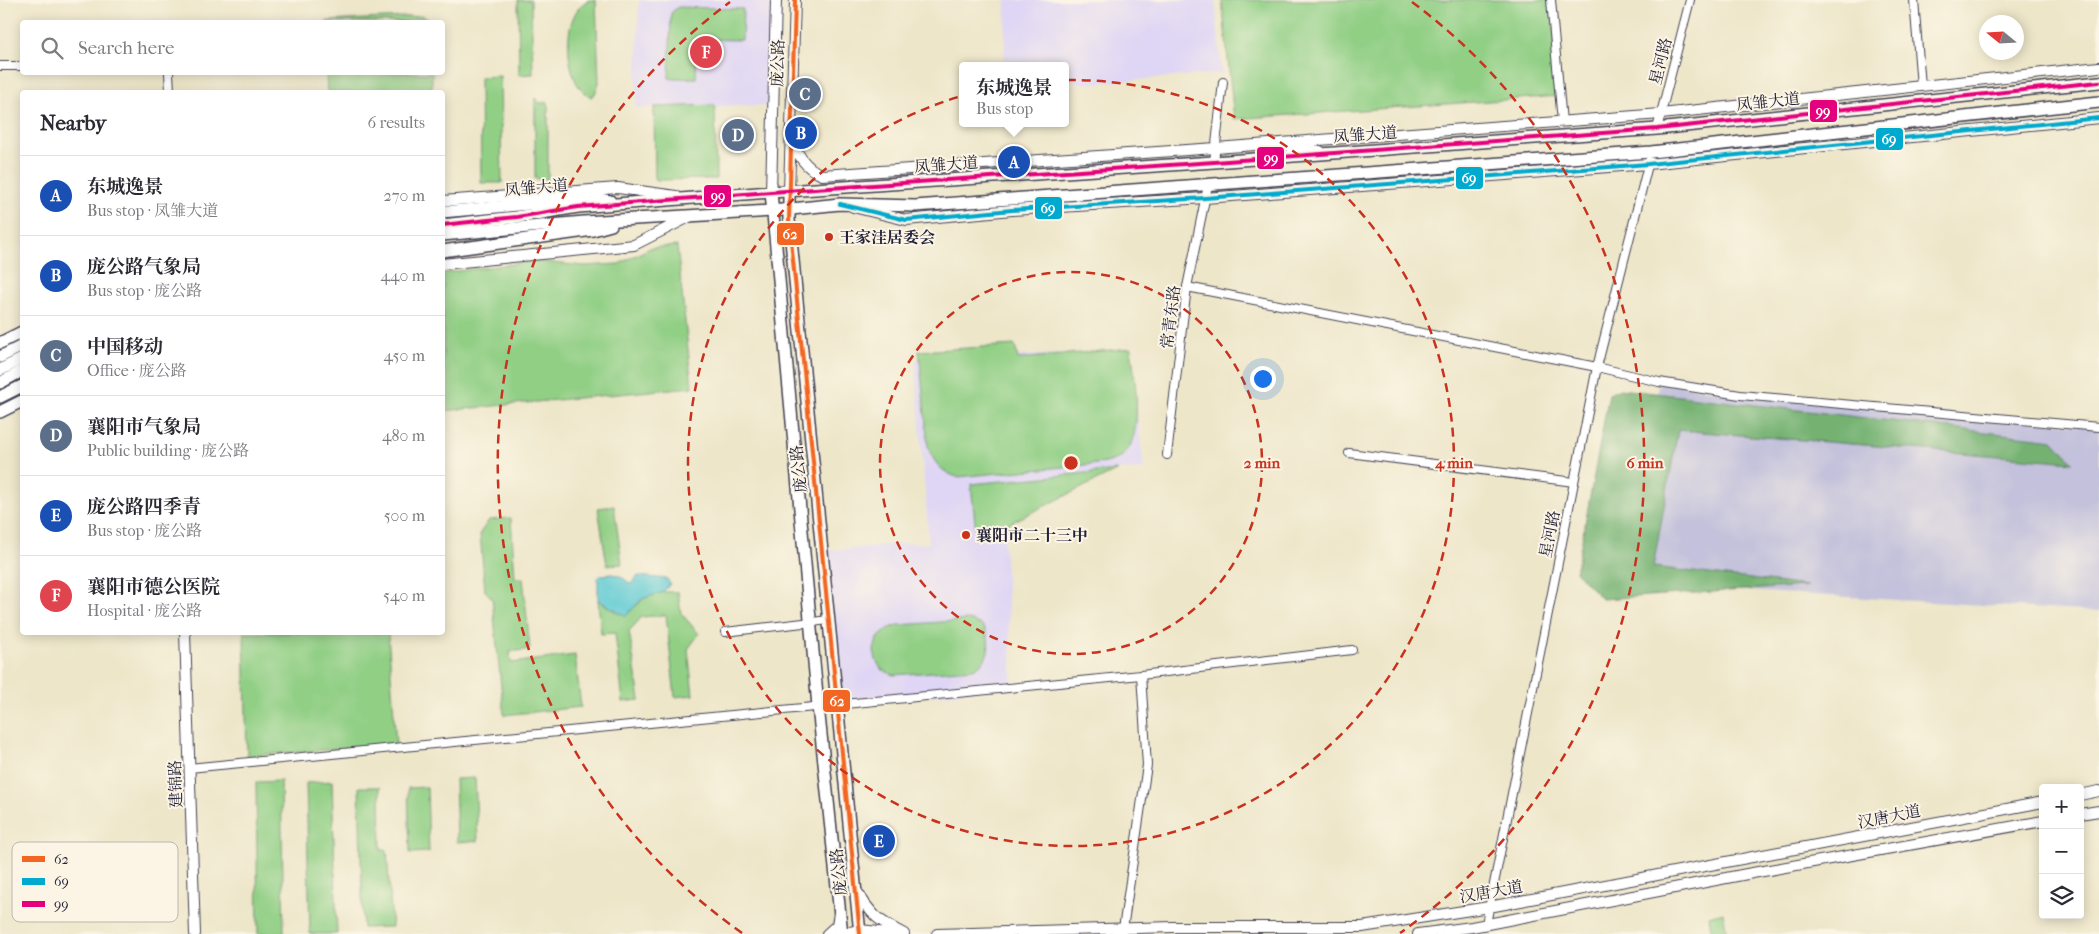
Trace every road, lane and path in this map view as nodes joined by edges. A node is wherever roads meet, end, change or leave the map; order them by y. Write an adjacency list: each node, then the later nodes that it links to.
1 (776, 0): 35 (street, 庞公路)
2 (795, 0): 23 (street, 庞公路)
3 (1551, 0): 19 (street)
4 (1690, 0): 17 (street, 星河路)
5 (1914, 0): 12 (street)
6 (0, 66): 7 (street)
7 (20, 66)
8 (2099, 67): 12 (street)
9 (169, 75): 13 (street)
10 (1223, 82): 25 (street)
11 (2099, 82): 15 (main road, 凤雏大道)
12 (1921, 86): 17 (street)
13 (170, 90)
14 (2099, 102): 20 (main road)
15 (1898, 103): 16 (main road, 凤雏大道); 20 (main road)
16 (1880, 105): 21 (main road); 22 (main road, 凤雏大道)
17 (1661, 114): 19 (street); 22 (street, 星河路)
18 (2099, 118): 30 (street)
19 (1562, 122): 24 (street)
20 (1900, 124): 21 (main road)
21 (1881, 126): 26 (main road)
22 (1657, 129): 27 (main road, 凤雏大道)
23 (791, 138): 28 (street); 34 (street, 庞公路)
24 (1270, 143): 25 (street); 27 (street)
25 (1216, 148): 28 (street); 29 (street)
26 (1651, 152): 30 (street, 星河路); 32 (main road)
27 (1331, 153): 29 (main road, 凤雏大道)
28 (1093, 156): 31 (street)
29 (1214, 162): 31 (main road, 凤雏大道)
30 (1648, 164): 37 (street); 60 (street, 星河路)
31 (1042, 174): 34 (main road, 凤雏大道)
32 (1287, 179): 33 (main road); 37 (street)
33 (1208, 185): 36 (main road); 38 (street, 常青东路)
34 (788, 191): 35 (main road, 凤雏大道); 43 (main road, 庞公路)
35 (771, 192): 39 (main road, 凤雏大道); 45 (main road, 庞公路)
36 (1087, 194): 42 (main road); 44 (street)
37 (1238, 196): 38 (street)
38 (1205, 198): 44 (street); 54 (street, 常青东路)
39 (692, 199): 40 (street); 41 (main road, 凤雏大道)
40 (445, 201)
41 (632, 204): 46 (main road, 凤雏大道); 49 (main road, 凤雏大道)
42 (840, 204): 43 (main road); 44 (street)
43 (789, 209): 45 (main road); 72 (main road, 庞公路)
44 (1033, 210)
45 (772, 211): 47 (main road); 73 (main road, 庞公路)
46 (445, 212)
47 (692, 216): 48 (main road); 53 (street)
48 (634, 219): 49 (main road); 52 (main road)
49 (518, 222): 50 (main road); 51 (main road)
50 (445, 225)
51 (445, 234)
52 (445, 251)
53 (445, 264)
54 (1187, 287): 60 (street); 70 (street, 常青东路)
55 (20, 333): 56 (main road)
56 (0, 343)
57 (20, 347): 58 (main road)
58 (0, 357)
59 (20, 360): 61 (main road)
60 (1597, 368): 68 (street); 71 (street, 星河路)
61 (0, 370)
62 (20, 372): 63 (main road)
63 (0, 383)
64 (20, 387): 65 (main road)
65 (0, 397)
66 (20, 402): 67 (main road)
67 (0, 412)
68 (2099, 427)
69 (1349, 453): 71 (street)
70 (1167, 455)
71 (1574, 482): 88 (street, 星河路)
72 (829, 620): 73 (street); 78 (main road, 庞公路)
73 (811, 622): 74 (street); 79 (main road, 庞公路)
74 (725, 632)
75 (185, 635): 80 (street, 建锦路)
76 (1352, 650): 77 (street)
77 (1141, 675): 78 (street); 91 (street)
78 (837, 704): 79 (street); 87 (main road, 庞公路)
79 (818, 706): 80 (street); 89 (main road, 庞公路)
80 (189, 768): 93 (street, 建锦路)
81 (2099, 791): 82 (street)
82 (2084, 794)
83 (2039, 803): 88 (street, 汉唐大道)
84 (2099, 811): 85 (street)
85 (2084, 813)
86 (2039, 822): 90 (street, 汉唐大道)
87 (856, 889): 92 (main road, 庞公路); 97 (street)
88 (1489, 907): 90 (street, 星河路); 91 (street, 汉唐大道)
89 (840, 910): 94 (street); 95 (main road, 庞公路)
90 (1486, 924): 99 (street, 汉唐大道)
91 (1123, 929): 98 (street, 汉唐大道)
92 (860, 932): 95 (street); 96 (street)
93 (195, 934)
94 (827, 934)
95 (841, 934)
96 (897, 934)
97 (904, 934)
98 (937, 934)
99 (1418, 934)

